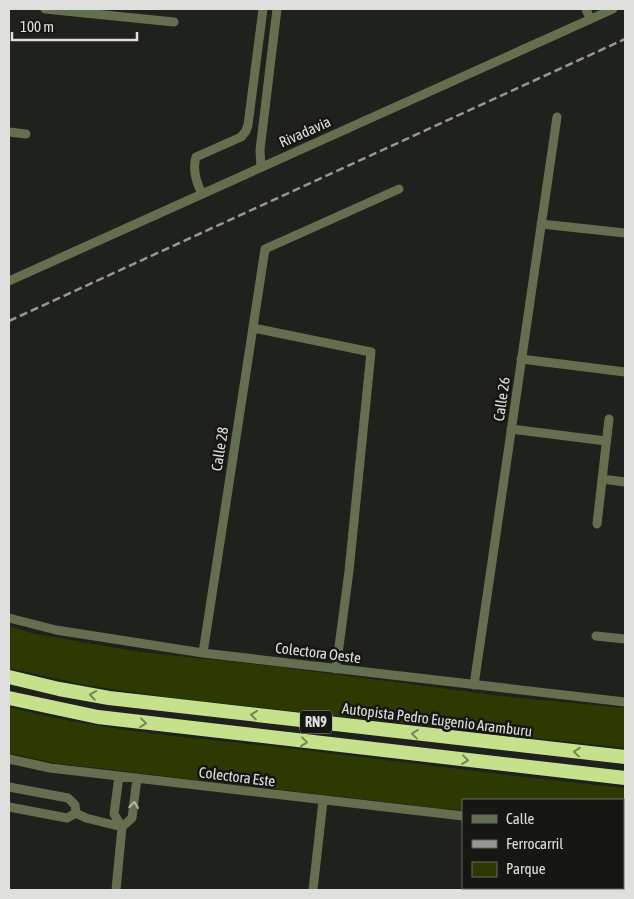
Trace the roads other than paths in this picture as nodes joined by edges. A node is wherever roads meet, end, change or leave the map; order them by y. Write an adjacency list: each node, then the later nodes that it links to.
1 (44, 9): 7 (street)
2 (263, 9): 13 (street)
3 (277, 9): 11 (street)
4 (586, 9): 6 (street)
5 (613, 9): 6 (street, Rivadavia)
6 (590, 19): 11 (street, Rivadavia)
7 (174, 22)
8 (556, 116): 14 (street, Calle 26)
9 (9, 132): 10 (street)
10 (26, 134)
11 (261, 167): 13 (street, Rivadavia)
12 (399, 189): 17 (street, Calle 28)
13 (202, 194): 16 (street, Rivadavia)
14 (541, 224): 15 (street); 18 (street, Calle 26)
15 (625, 233)
16 (9, 281)
17 (252, 328): 29 (street, Calle 28); 30 (street)
18 (521, 359): 19 (street); 21 (street, Calle 26)
19 (625, 372)
20 (609, 419): 22 (street)
21 (511, 428): 22 (street); 32 (street, Calle 26)
22 (606, 441): 23 (street)
23 (602, 479): 24 (street); 25 (street)
24 (625, 482)
25 (597, 524)
26 (9, 618): 29 (street, Colectora Oeste)
27 (596, 636): 28 (street)
28 (625, 640)
29 (203, 653): 30 (street, Colectora Oeste)
30 (336, 669): 32 (street, Colectora Oeste)
31 (9, 677): 35 (highway, Autopista Pedro Eugenio Aramburu / RN9, one-way to 31)
32 (474, 685): 34 (street, Colectora Oeste)
33 (9, 698): 39 (highway, RN9, one-way to 39)
34 (625, 702)
35 (625, 757)
36 (9, 758): 37 (street, Colectora Este)
37 (119, 776): 38 (street, Colectora Este); 45 (street)
38 (137, 778): 41 (street, Colectora Este); 45 (street, one-way to 38)
39 (625, 778)
40 (9, 786): 43 (street)
41 (323, 801): 44 (street, Colectora Este); 47 (street)
42 (9, 807): 43 (street)
43 (76, 813): 45 (street)
44 (462, 816)
45 (122, 827): 46 (street)
46 (116, 890)
47 (313, 890)

